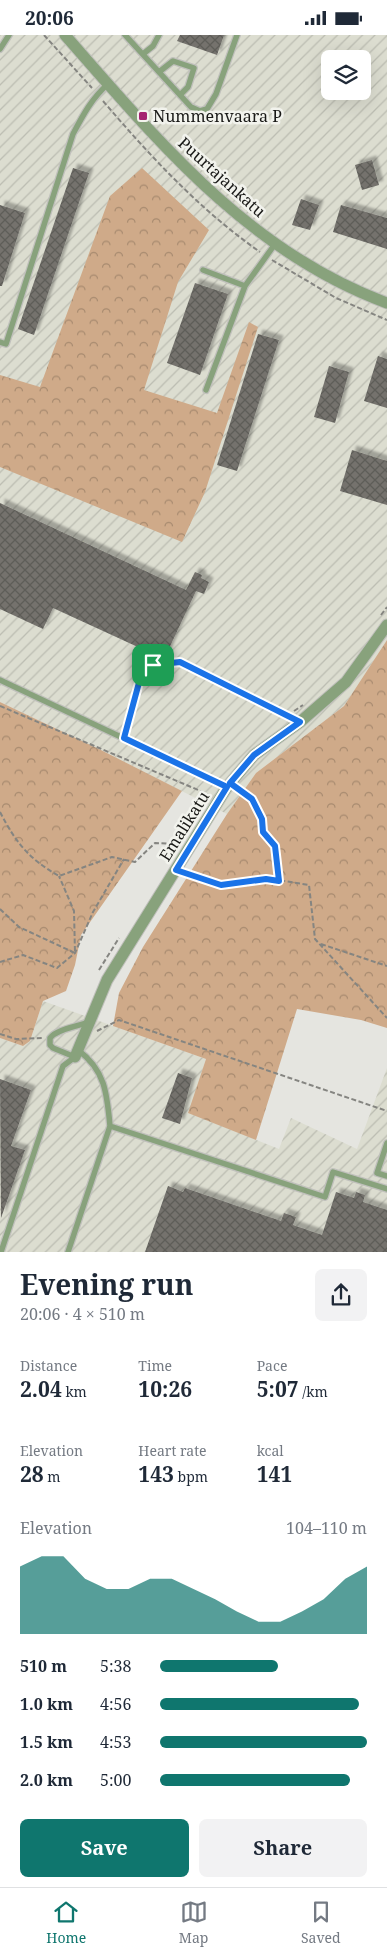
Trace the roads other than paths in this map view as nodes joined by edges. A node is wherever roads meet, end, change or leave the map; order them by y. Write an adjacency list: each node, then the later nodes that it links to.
1 (9, 35): 6 (lane)
2 (65, 35): 9 (street, Puurtajankatu)
3 (125, 35): 7 (lane)
4 (159, 35): 7 (lane)
5 (237, 35): 10 (lane)
6 (0, 49)
7 (143, 54): 8 (lane)
8 (159, 72): 10 (lane); 10 (lane)
9 (108, 84): 11 (street, Puurtajankatu); 15 (lane)
10 (180, 95)
11 (275, 244): 13 (lane); 14 (street, Puurtajankatu)
12 (203, 270): 13 (lane)
13 (245, 285): 16 (lane)
14 (387, 303)
15 (0, 342)
16 (206, 390)
17 (387, 625): 19 (street, Emalikatu)
18 (0, 680): 20 (lane)
19 (300, 722): 20 (lane); 21 (street, Emalikatu)
20 (124, 738): 21 (lane)
21 (228, 785): 22 (street, Emalikatu)
22 (88, 1021): 23 (street, Emalikatu); 23 (lane)
23 (78, 1048): 24 (lane); 28 (lane)
24 (110, 1126): 27 (lane); 29 (lane)
25 (387, 1143): 26 (lane)
26 (387, 1176)
27 (387, 1189)
28 (2, 1252)
29 (68, 1252)

